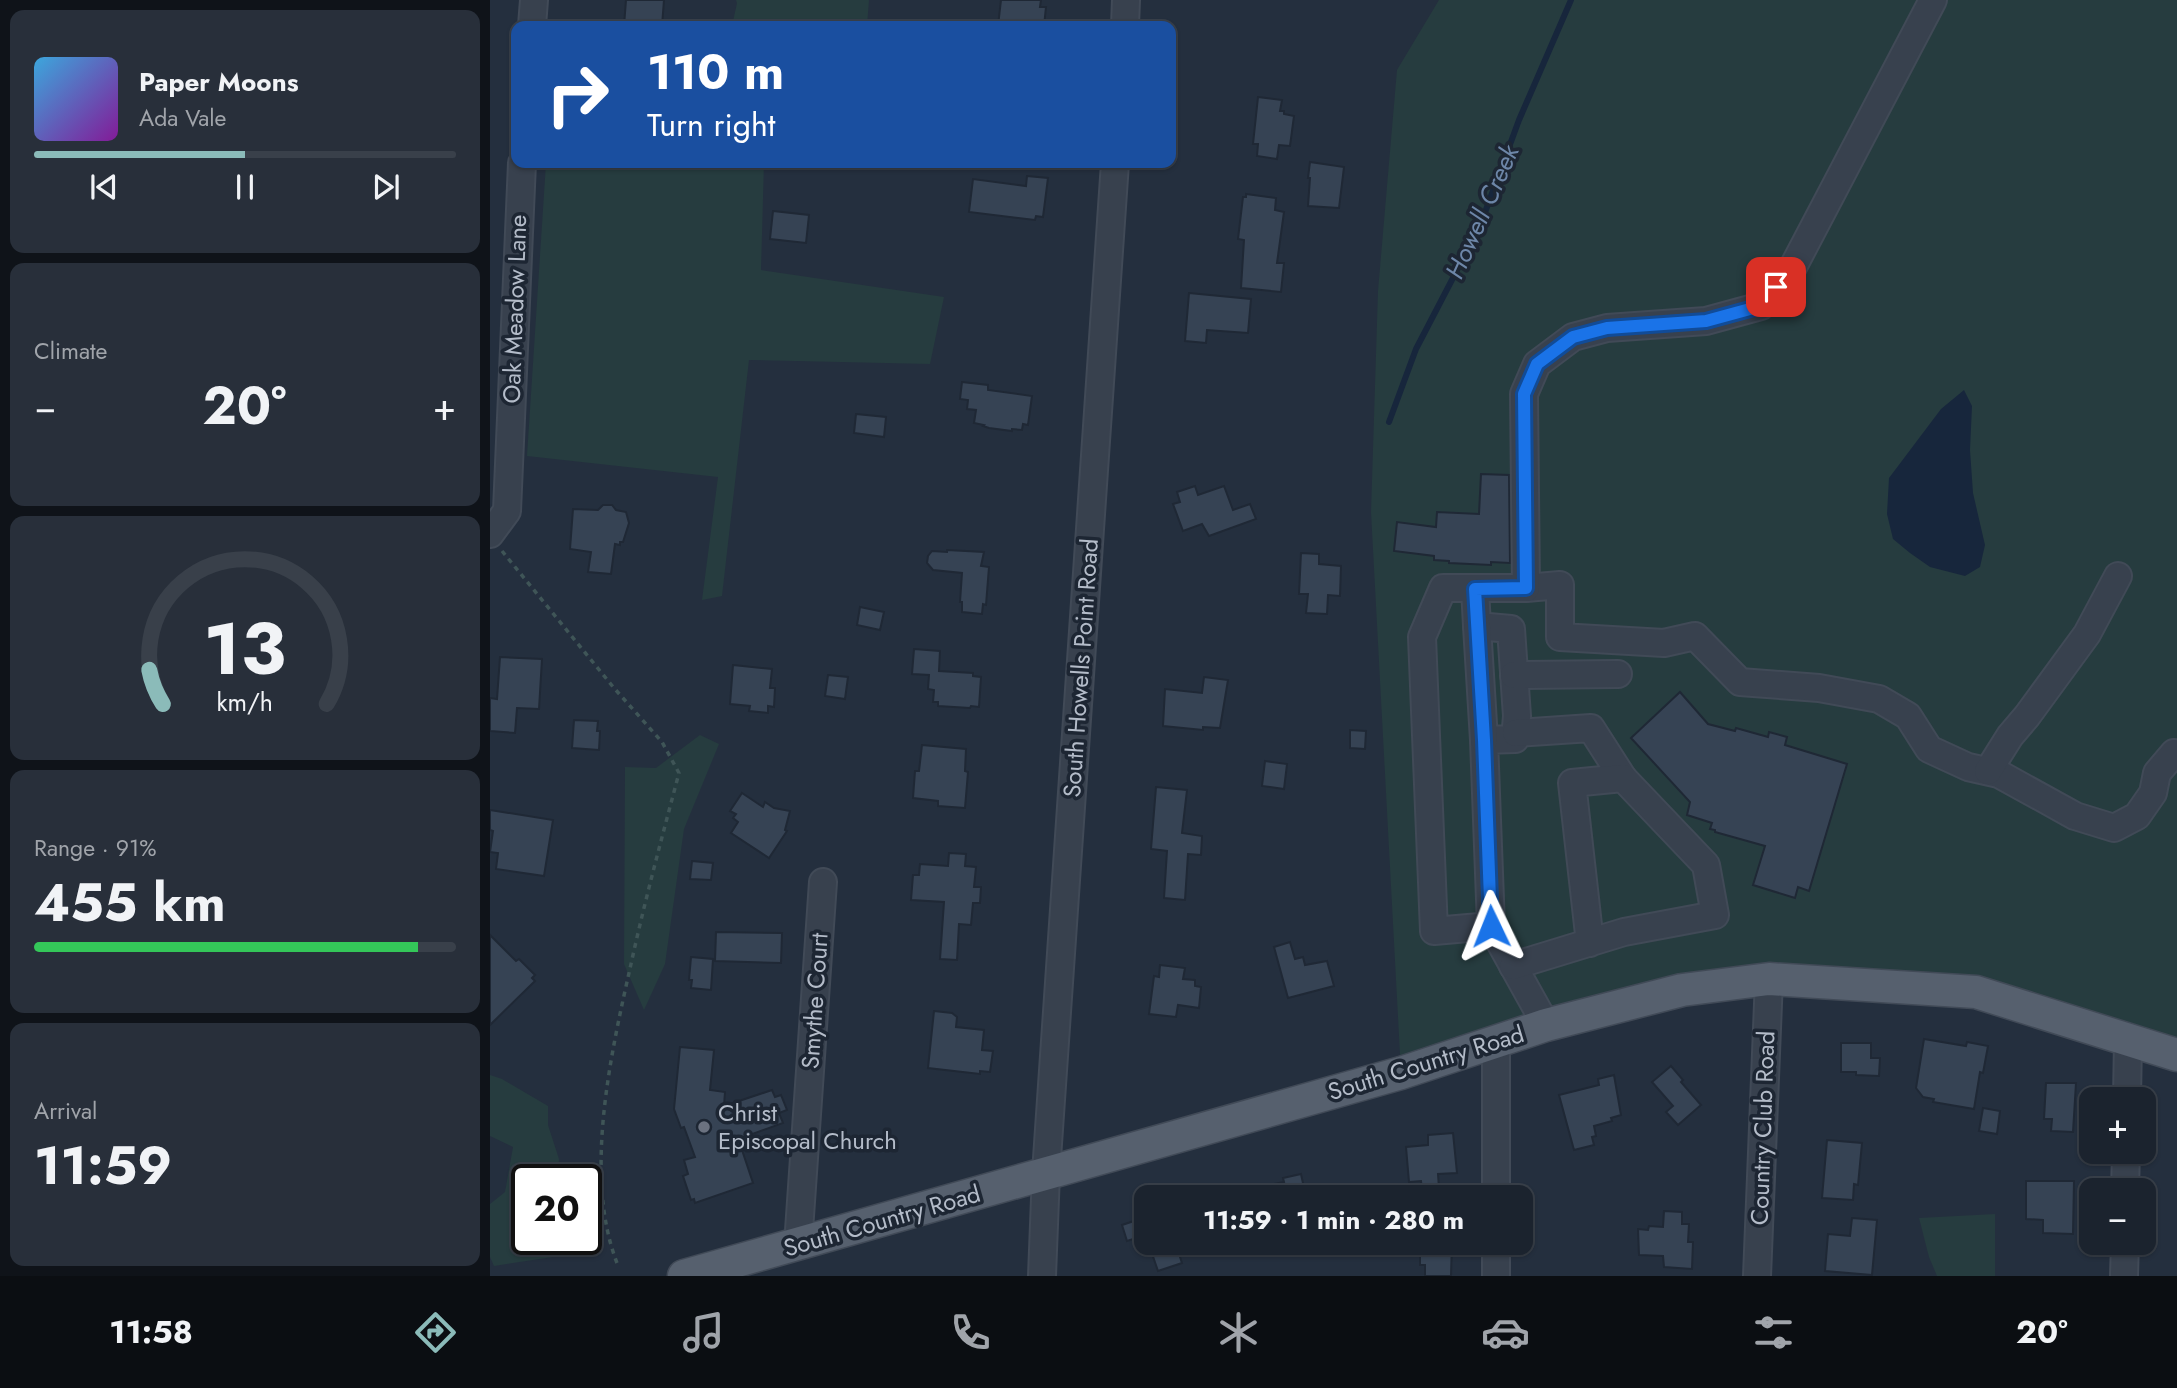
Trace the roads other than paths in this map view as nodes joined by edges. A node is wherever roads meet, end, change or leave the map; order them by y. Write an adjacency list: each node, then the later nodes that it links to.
1 (534, 0): 4 (street)
2 (1126, 0): 5 (street)
3 (1933, 0): 10 (street)
4 (532, 21)
5 (1125, 21)
6 (522, 168): 8 (street, Oak Meadow Lane)
7 (1115, 168): 30 (street, South Howells Point Road)
8 (494, 540)
9 (2118, 576): 18 (street)
10 (1526, 588): 11 (street); 18 (street)
11 (1475, 589): 12 (street); 21 (street)
12 (1477, 626): 14 (street); 16 (street)
13 (1618, 674): 14 (street)
14 (1514, 676): 15 (street)
15 (1516, 733): 16 (street); 19 (street)
16 (1484, 740): 21 (street)
17 (2174, 753): 18 (street)
18 (1988, 771)
19 (1623, 778): 22 (street); 22 (street)
20 (823, 882): 32 (street, Smythe Court)
21 (1491, 926): 23 (street)
22 (1590, 943): 23 (street)
23 (1513, 966): 25 (street)
24 (1769, 979): 25 (main road, South Country Road); 26 (main road, South Country Road); 38 (street, Country Club Road)
25 (1546, 1025): 27 (main road, South Country Road)
26 (2128, 1040): 28 (main road, South Country Road); 29 (street)
27 (1496, 1041): 30 (main road, South Country Road); 31 (street)
28 (2177, 1055)
29 (2127, 1087)
30 (1046, 1172): 32 (main road, South Country Road); 36 (street, South Howells Point Road)
31 (1496, 1185)
32 (798, 1245): 35 (main road, South Country Road)
33 (1496, 1255): 37 (street)
34 (2125, 1255): 39 (street)
35 (684, 1276)
36 (1042, 1276)
37 (1496, 1276)
38 (1757, 1276)
39 (2124, 1276)

